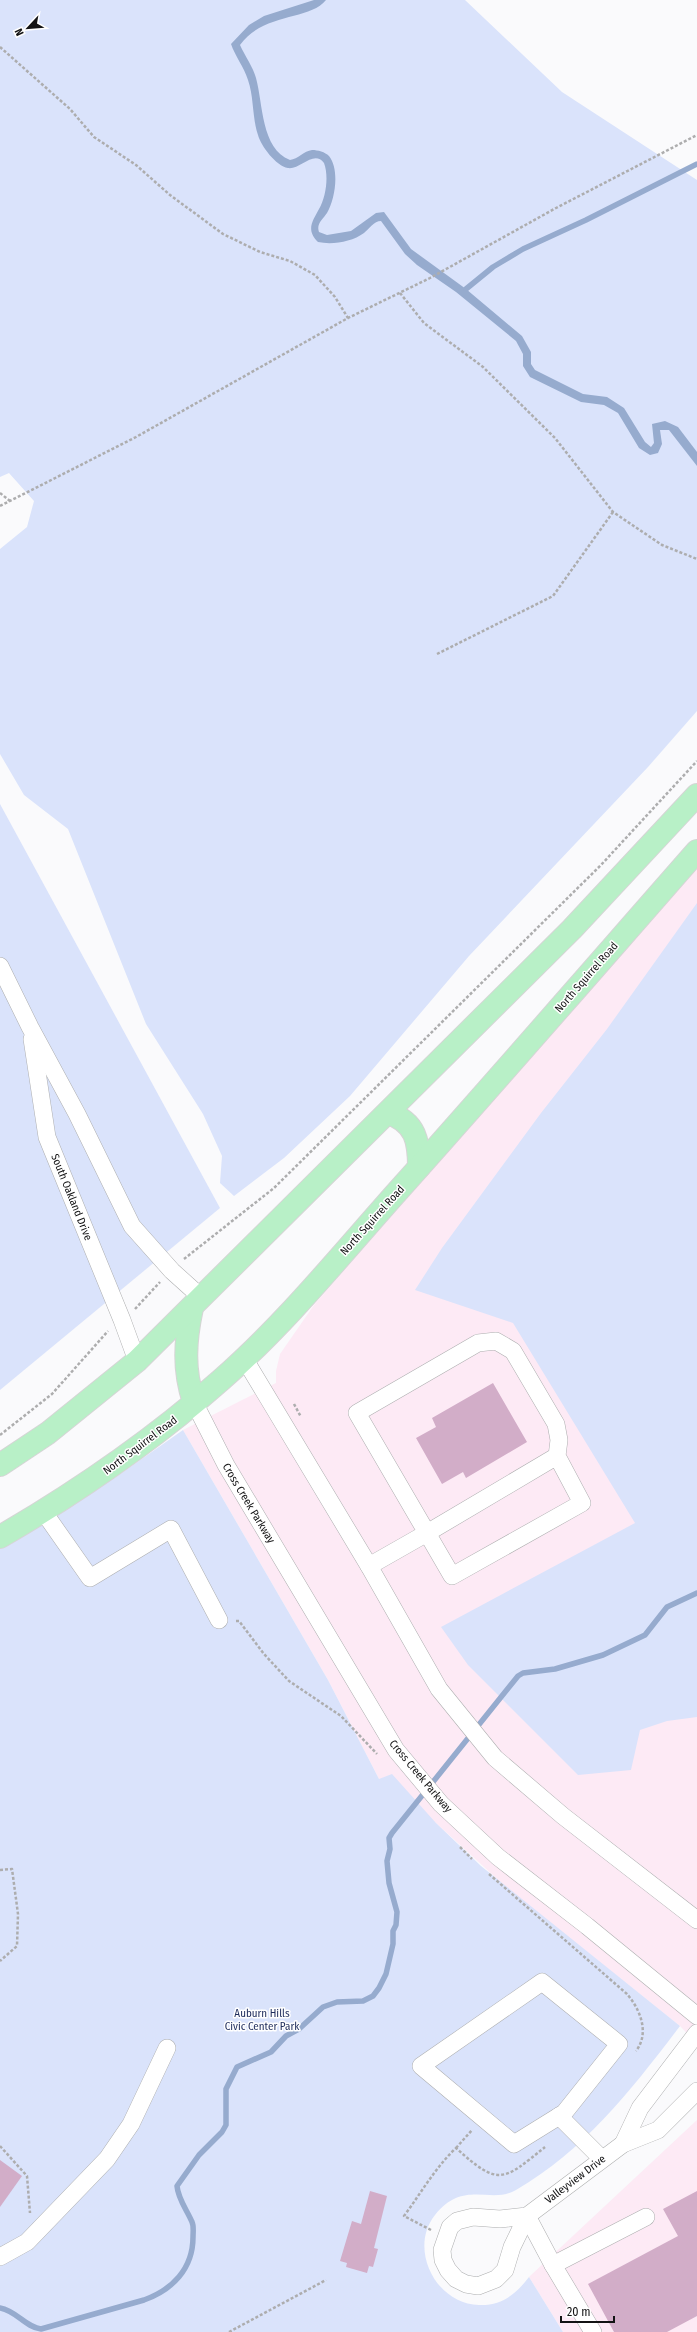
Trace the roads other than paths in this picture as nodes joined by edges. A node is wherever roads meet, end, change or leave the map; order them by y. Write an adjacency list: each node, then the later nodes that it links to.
1 (697, 795): 5 (main road)
2 (697, 851): 6 (main road, North Squirrel Road)
3 (0, 966): 4 (street, South Oakland Drive)
4 (30, 1027): 7 (street, South Oakland Drive); 9 (street, South Oakland Drive)
5 (388, 1113): 6 (main road); 7 (main road)
6 (419, 1167): 8 (main road, North Squirrel Road)
7 (197, 1303): 9 (main road); 10 (main road)
8 (244, 1358): 10 (main road, North Squirrel Road); 16 (street)
9 (137, 1361): 12 (main road)
10 (194, 1402): 13 (main road, North Squirrel Road); 19 (street, Cross Creek Parkway)
11 (557, 1456): 14 (street); 14 (street); 14 (street)
12 (0, 1465)
13 (43, 1511): 15 (main road, North Squirrel Road); 17 (street)
14 (427, 1533): 16 (street)
15 (0, 1537)
16 (368, 1566): 18 (street)
17 (219, 1620)
18 (697, 1920)
19 (697, 2016)
20 (697, 2033): 24 (street, Valleyview Drive)
21 (167, 2048): 28 (street)
22 (697, 2091): 24 (street, Valleyview Drive)
23 (559, 2116): 23 (street); 25 (street)
24 (623, 2144): 25 (street, Valleyview Drive)
25 (602, 2159): 26 (street, Valleyview Drive)
26 (527, 2216): 26 (street, Valleyview Drive); 29 (street)
27 (646, 2216): 29 (street)
28 (0, 2256)
29 (553, 2265): 30 (street)
30 (593, 2332)

